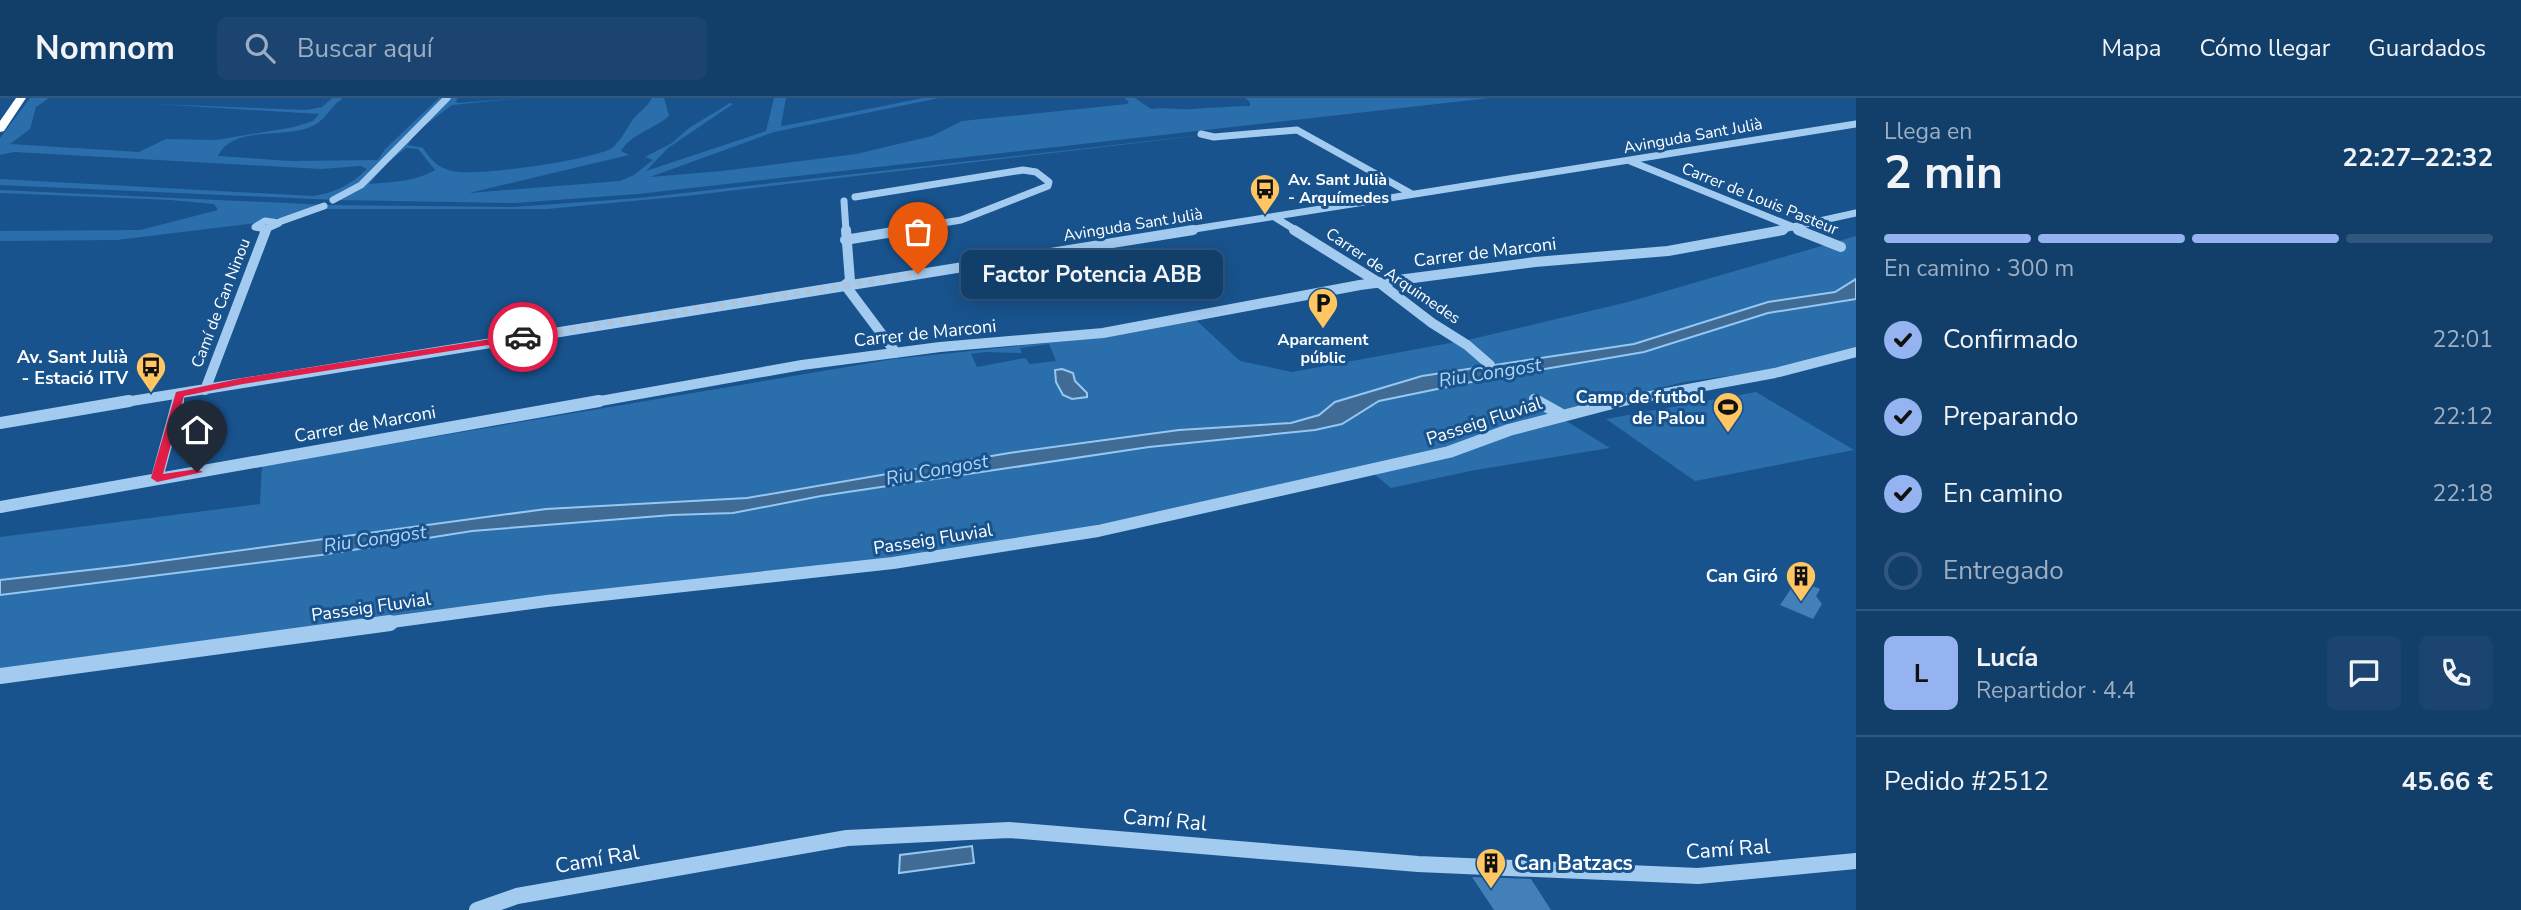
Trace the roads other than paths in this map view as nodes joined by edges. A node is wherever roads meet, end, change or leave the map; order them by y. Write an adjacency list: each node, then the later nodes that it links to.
1 (6, 98): 4 (highway)
2 (22, 98): 6 (highway)
3 (447, 98): 10 (street)
4 (0, 121)
5 (1856, 124): 8 (street, Avinguda Sant Julià)
6 (0, 129)
7 (1200, 134): 9 (street)
8 (1630, 161): 9 (street, Avinguda Sant Julià); 15 (street, Carrer de Louis Pasteur)
9 (1412, 194): 13 (street, Avinguda Sant Julià)
10 (332, 200)
11 (324, 206): 14 (street)
12 (1856, 213): 15 (street, Carrer de Marconi)
13 (1276, 218): 19 (street, Carrer de Arquimedes); 20 (street, Avinguda Sant Julià)
14 (279, 222): 16 (street)
15 (1792, 228): 18 (street, Carrer de Louis Pasteur); 19 (street, Carrer de Marconi)
16 (266, 229): 24 (street, Camí de Can Ninou)
17 (845, 240): 17 (street); 20 (street)
18 (1841, 247)
19 (1381, 284): 22 (street, Carrer de Marconi); 23 (street, Carrer de Arquimedes)
20 (845, 285): 22 (street); 24 (street, Avinguda Sant Julià)
21 (1856, 352): 27 (street, Passeig Fluvial)
22 (896, 353): 29 (street, Carrer de Marconi)
23 (1490, 365)
24 (205, 390): 25 (street, Avinguda Sant Julià)
25 (180, 394): 28 (street, Avinguda Sant Julià); 29 (street)
26 (1534, 399): 27 (street)
27 (1562, 415): 31 (street, Passeig Fluvial)
28 (0, 423)
29 (157, 478): 30 (street, Carrer de Marconi)
30 (0, 507)
31 (0, 676)
32 (1856, 861): 33 (street, Camí Ral)
33 (477, 910)

